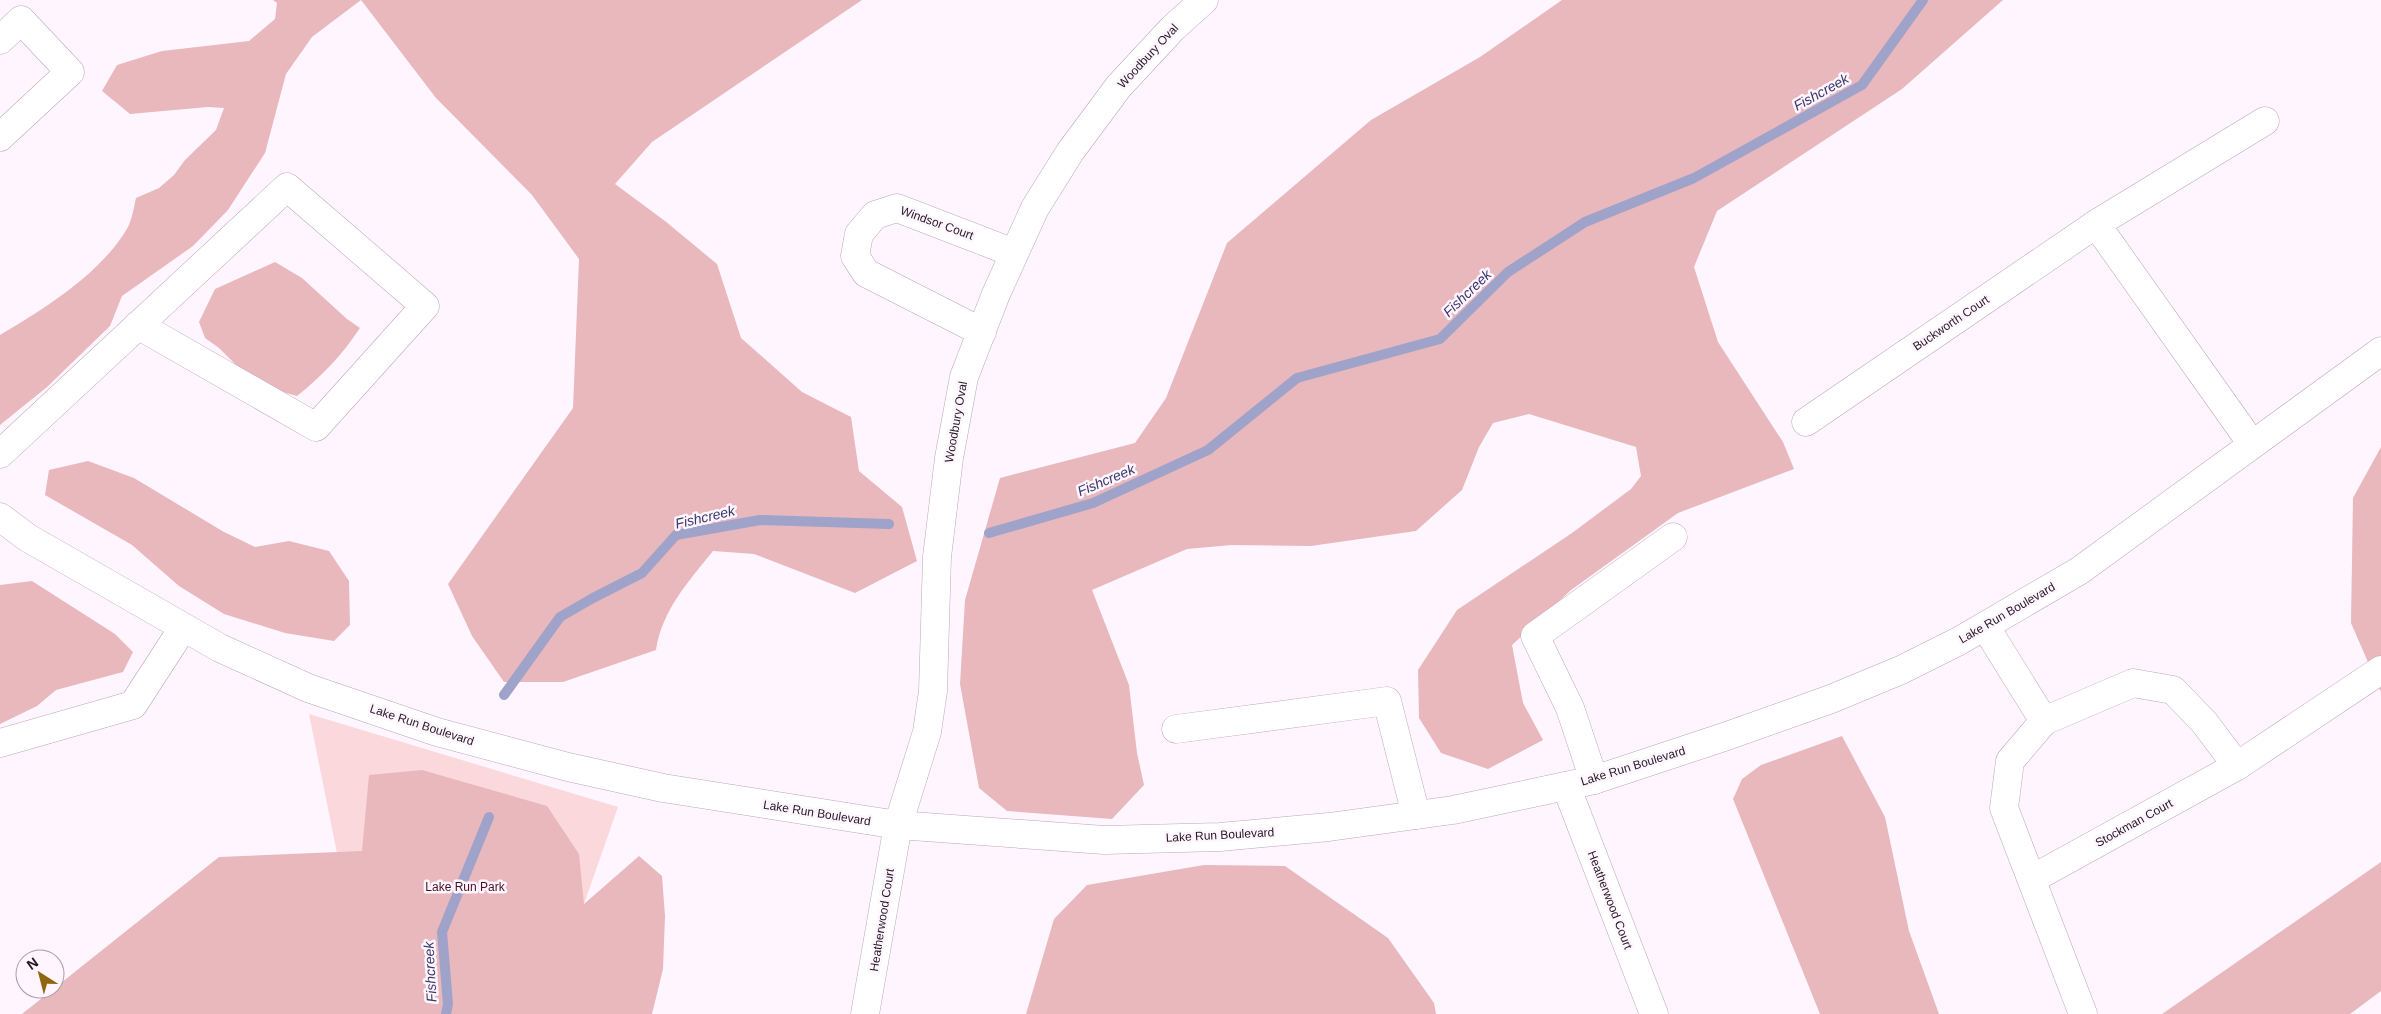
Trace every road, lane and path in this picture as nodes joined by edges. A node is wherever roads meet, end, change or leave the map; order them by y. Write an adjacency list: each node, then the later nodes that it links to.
1 (1204, 0): 6 (street, Woodbury Oval)
2 (0, 40): 4 (street)
3 (2265, 121): 5 (street, Buckworth Court)
4 (0, 137)
5 (2096, 224): 10 (street, Buckworth Court); 11 (street)
6 (1014, 253): 8 (street, Woodbury Oval); 8 (street, Windsor Court)
7 (138, 325): 7 (street); 12 (street)
8 (982, 332): 25 (street, Woodbury Oval)
9 (2381, 351): 11 (street, Lake Run Boulevard)
10 (1806, 422)
11 (2252, 444): 15 (street, Lake Run Boulevard)
12 (0, 454)
13 (0, 517): 16 (street, Lake Run Boulevard)
14 (1673, 537): 22 (street)
15 (1985, 626): 18 (street); 22 (street, Lake Run Boulevard)
16 (183, 628): 20 (street); 25 (street, Lake Run Boulevard)
17 (2381, 670): 21 (street, Stockman Court)
18 (2044, 721): 21 (street); 26 (street)
19 (1176, 729): 24 (street)
20 (0, 743)
21 (2237, 766): 26 (street, Stockman Court)
22 (1594, 780): 23 (street, Lake Run Boulevard)
23 (1566, 786): 24 (street, Lake Run Boulevard); 28 (street, Heatherwood Court)
24 (1416, 815): 25 (street, Lake Run Boulevard)
25 (898, 825): 27 (street, Heatherwood Court)
26 (2032, 879): 29 (street)
27 (866, 1014)
28 (1654, 1014)
29 (2083, 1014)

